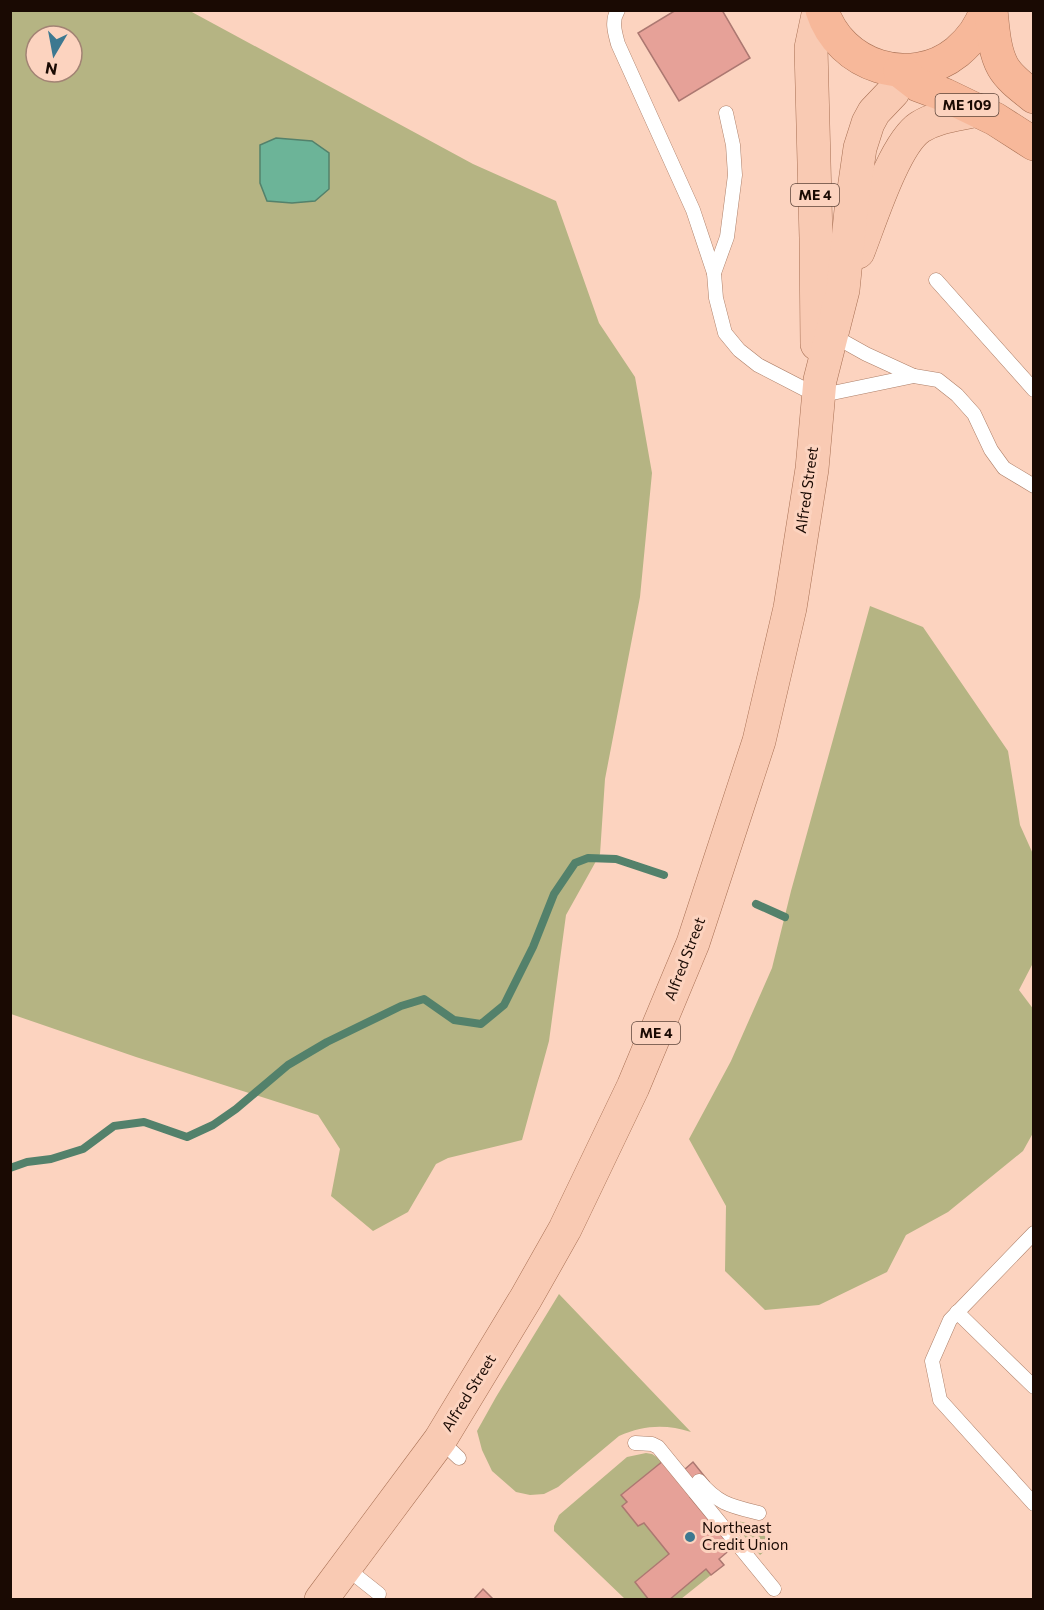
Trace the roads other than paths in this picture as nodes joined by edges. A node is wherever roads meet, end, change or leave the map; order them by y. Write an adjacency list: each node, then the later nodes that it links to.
1 (618, 10): 10 (lane)
2 (821, 10): 5 (highway, ME 109); 15 (main road, Alfred Street / ME 4)
3 (986, 10): 5 (highway)
4 (991, 10): 6 (highway, ME 109)
5 (900, 71): 7 (highway, ME 109); 12 (main road, Alfred Street / ME 4)
6 (1034, 97)
7 (978, 110): 9 (highway, ME 109); 12 (main road)
8 (726, 113): 10 (lane)
9 (1034, 144)
10 (714, 273): 15 (lane)
11 (936, 280): 16 (lane)
12 (843, 290): 13 (main road, Alfred Street / ME 4)
13 (831, 334): 14 (lane); 15 (main road, Alfred Street / ME 4)
14 (914, 376): 15 (lane); 17 (lane)
15 (819, 388): 27 (main road, Alfred Street / ME 4)
16 (1034, 390)
17 (1034, 486)
18 (1034, 1233): 19 (lane)
19 (957, 1312): 20 (lane); 24 (lane)
20 (1034, 1388)
21 (635, 1443): 22 (lane)
22 (658, 1447): 23 (lane); 26 (lane)
23 (709, 1493): 25 (lane); 26 (lane)
24 (1034, 1504)
25 (759, 1513)
26 (722, 1524): 28 (lane)
27 (345, 1568): 29 (lane); 30 (main road, Alfred Street / ME 4)
28 (774, 1589)
29 (379, 1594)
30 (321, 1599)

